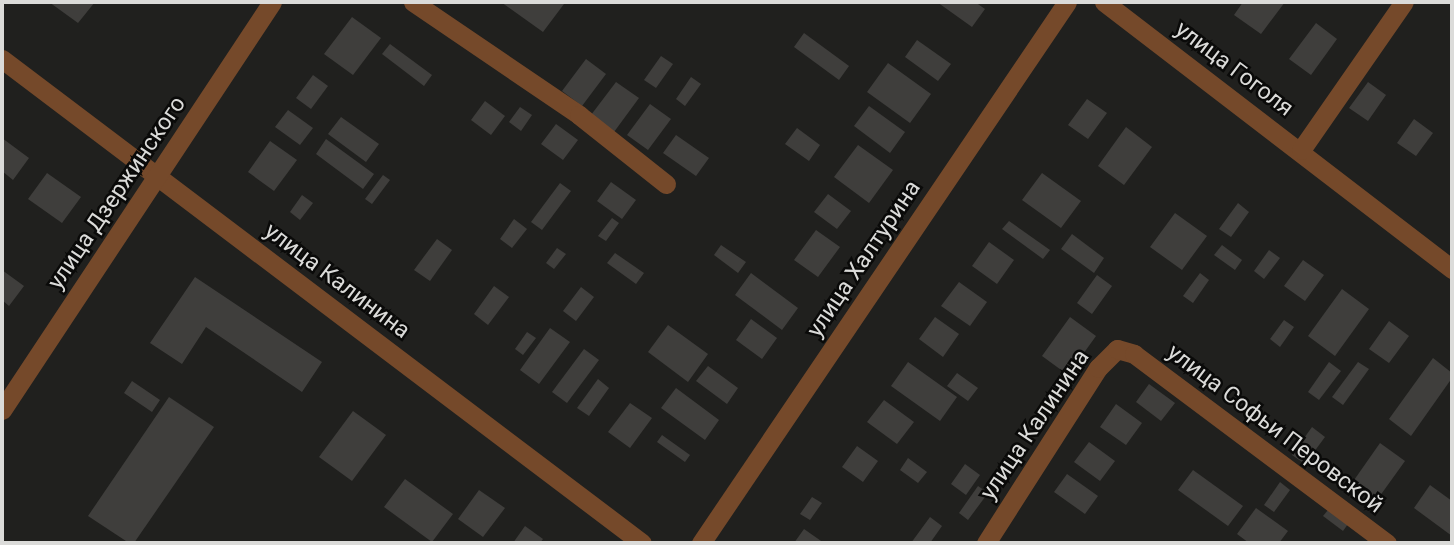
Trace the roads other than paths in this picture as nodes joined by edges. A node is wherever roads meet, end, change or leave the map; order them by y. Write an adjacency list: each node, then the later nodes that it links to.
1 (272, 2): 8 (street, улица Дзержинского)
2 (413, 2): 9 (street)
3 (1067, 2): 14 (street, улица Халтурина)
4 (1104, 2): 7 (street, улица Гоголя)
5 (1404, 2): 7 (street, улица Гоголя)
6 (2, 59): 8 (street, улица Калинина)
7 (1301, 150): 10 (street, улица Гоголя)
8 (159, 177): 12 (street, улица Дзержинского); 13 (street, улица Калинина)
9 (666, 184)
10 (1452, 269)
11 (1134, 354): 15 (street, улица Калинина); 16 (street, улица Софьи Перовской)
12 (2, 410)
13 (642, 543)
14 (701, 543)
15 (986, 543)
16 (1387, 543)

